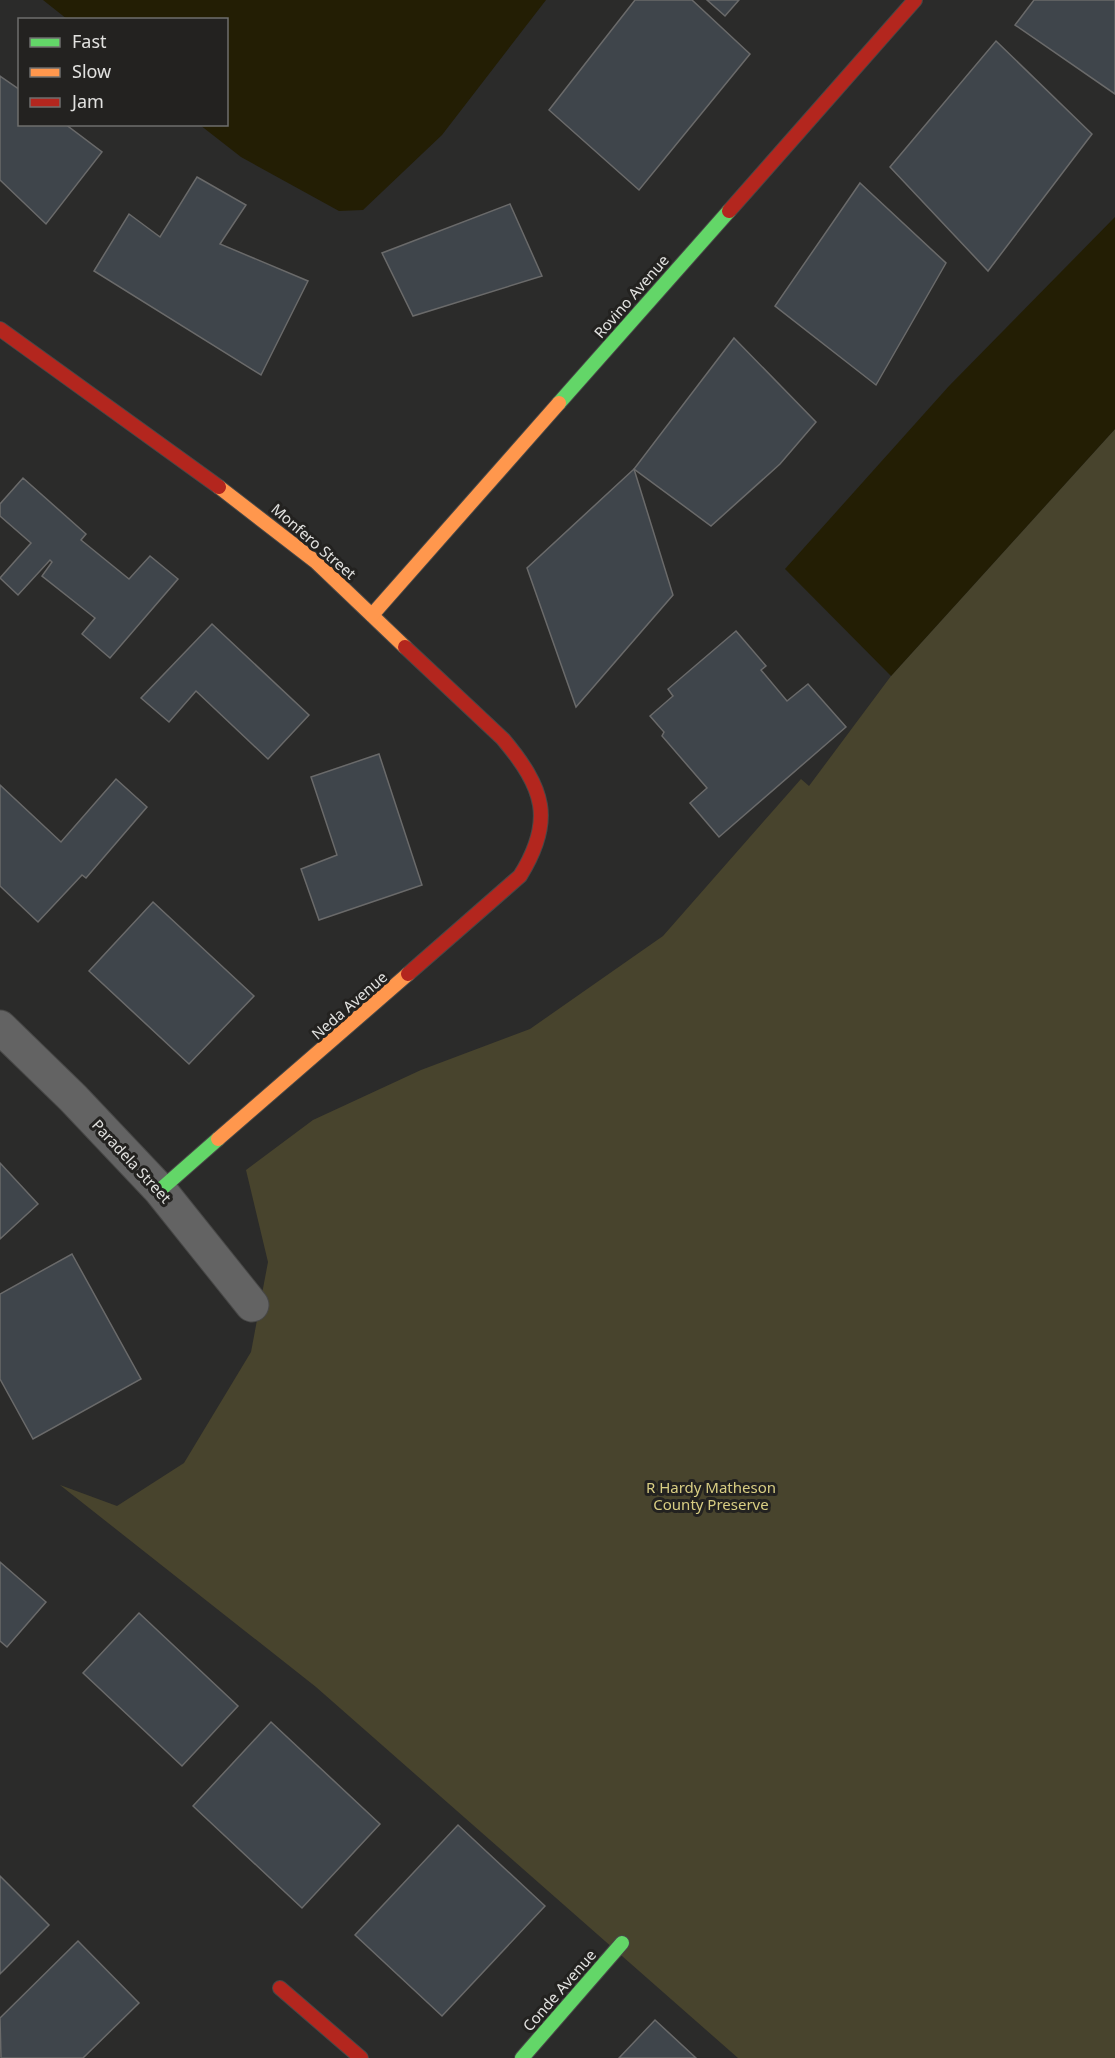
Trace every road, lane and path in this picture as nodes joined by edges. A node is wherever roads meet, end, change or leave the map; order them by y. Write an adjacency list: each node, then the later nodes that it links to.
1 (915, 0): 3 (street, Rovino Avenue)
2 (0, 329): 3 (street, Monfero Street)
3 (372, 615): 4 (street, Monfero Street)
4 (541, 831): 6 (street, Neda Avenue)
5 (0, 1027): 6 (street, Paradela Street)
6 (160, 1191): 7 (street, Paradela Street)
7 (252, 1305)
8 (622, 1943): 11 (street, Conde Avenue)
9 (280, 1988): 10 (street)
10 (361, 2058)
11 (522, 2058)

